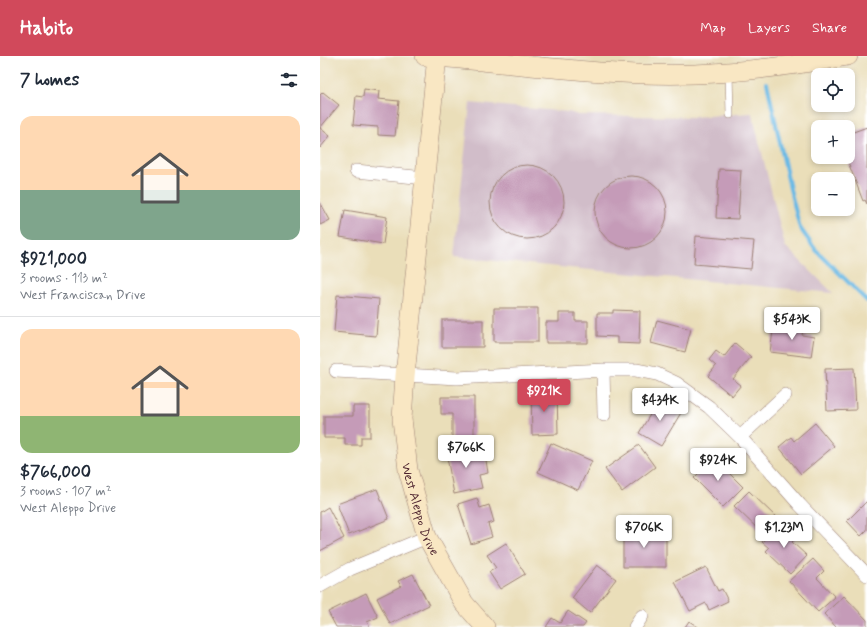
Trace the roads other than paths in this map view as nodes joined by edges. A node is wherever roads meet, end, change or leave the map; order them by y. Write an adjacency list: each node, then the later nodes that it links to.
1 (433, 56): 3 (street); 6 (street, West Aleppo Drive)
2 (848, 56): 3 (street)
3 (737, 72): 4 (lane)
4 (730, 115)
5 (356, 171): 6 (street)
6 (426, 178): 9 (street, West Aleppo Drive)
7 (602, 370): 9 (street); 11 (street); 12 (street)
8 (336, 371): 9 (street)
9 (405, 376): 13 (street, West Aleppo Drive)
10 (785, 395): 12 (street)
11 (604, 415)
12 (740, 437): 14 (street)
13 (427, 536): 15 (street); 17 (street, West Aleppo Drive)
14 (867, 575)
15 (320, 586)
16 (642, 616): 18 (street)
17 (485, 627)
18 (635, 627)

